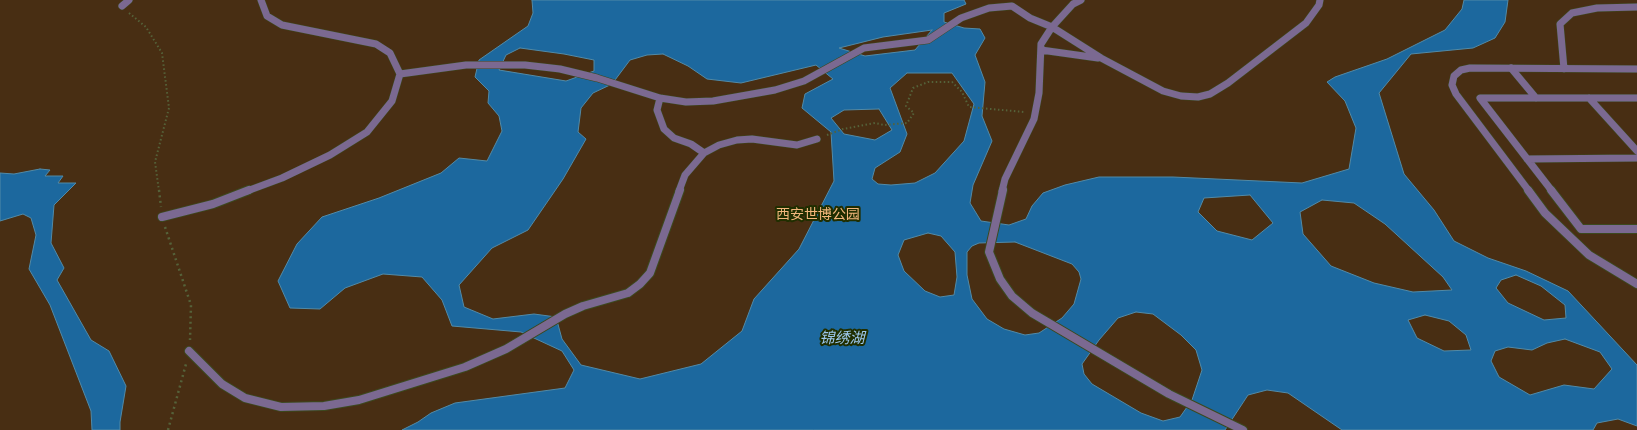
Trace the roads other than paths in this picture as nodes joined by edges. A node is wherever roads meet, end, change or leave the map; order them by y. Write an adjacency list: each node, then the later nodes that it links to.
1 (129, 0): 6 (street)
2 (261, 0): 14 (street)
3 (1081, 0): 8 (street)
4 (1320, 0): 10 (street)
5 (1011, 3): 8 (street); 15 (street)
6 (122, 6)
7 (1637, 7): 12 (street)
8 (1052, 27): 9 (street); 10 (street)
9 (1041, 50): 10 (street); 28 (street)
10 (1101, 58)
11 (1511, 68): 12 (street); 16 (street); 26 (street)
12 (1564, 69): 13 (street)
13 (1637, 69)
14 (400, 74): 15 (street); 24 (street)
15 (660, 98): 21 (street)
16 (1536, 98): 17 (street); 23 (street)
17 (1588, 98): 18 (street); 20 (street)
18 (1637, 98)
19 (817, 139): 21 (street)
20 (1637, 151)
21 (704, 152): 27 (street)
22 (1637, 158): 23 (street)
23 (1527, 159): 25 (street)
24 (162, 217)
25 (1637, 229)
26 (1637, 284)
27 (189, 351)
28 (1243, 430)

